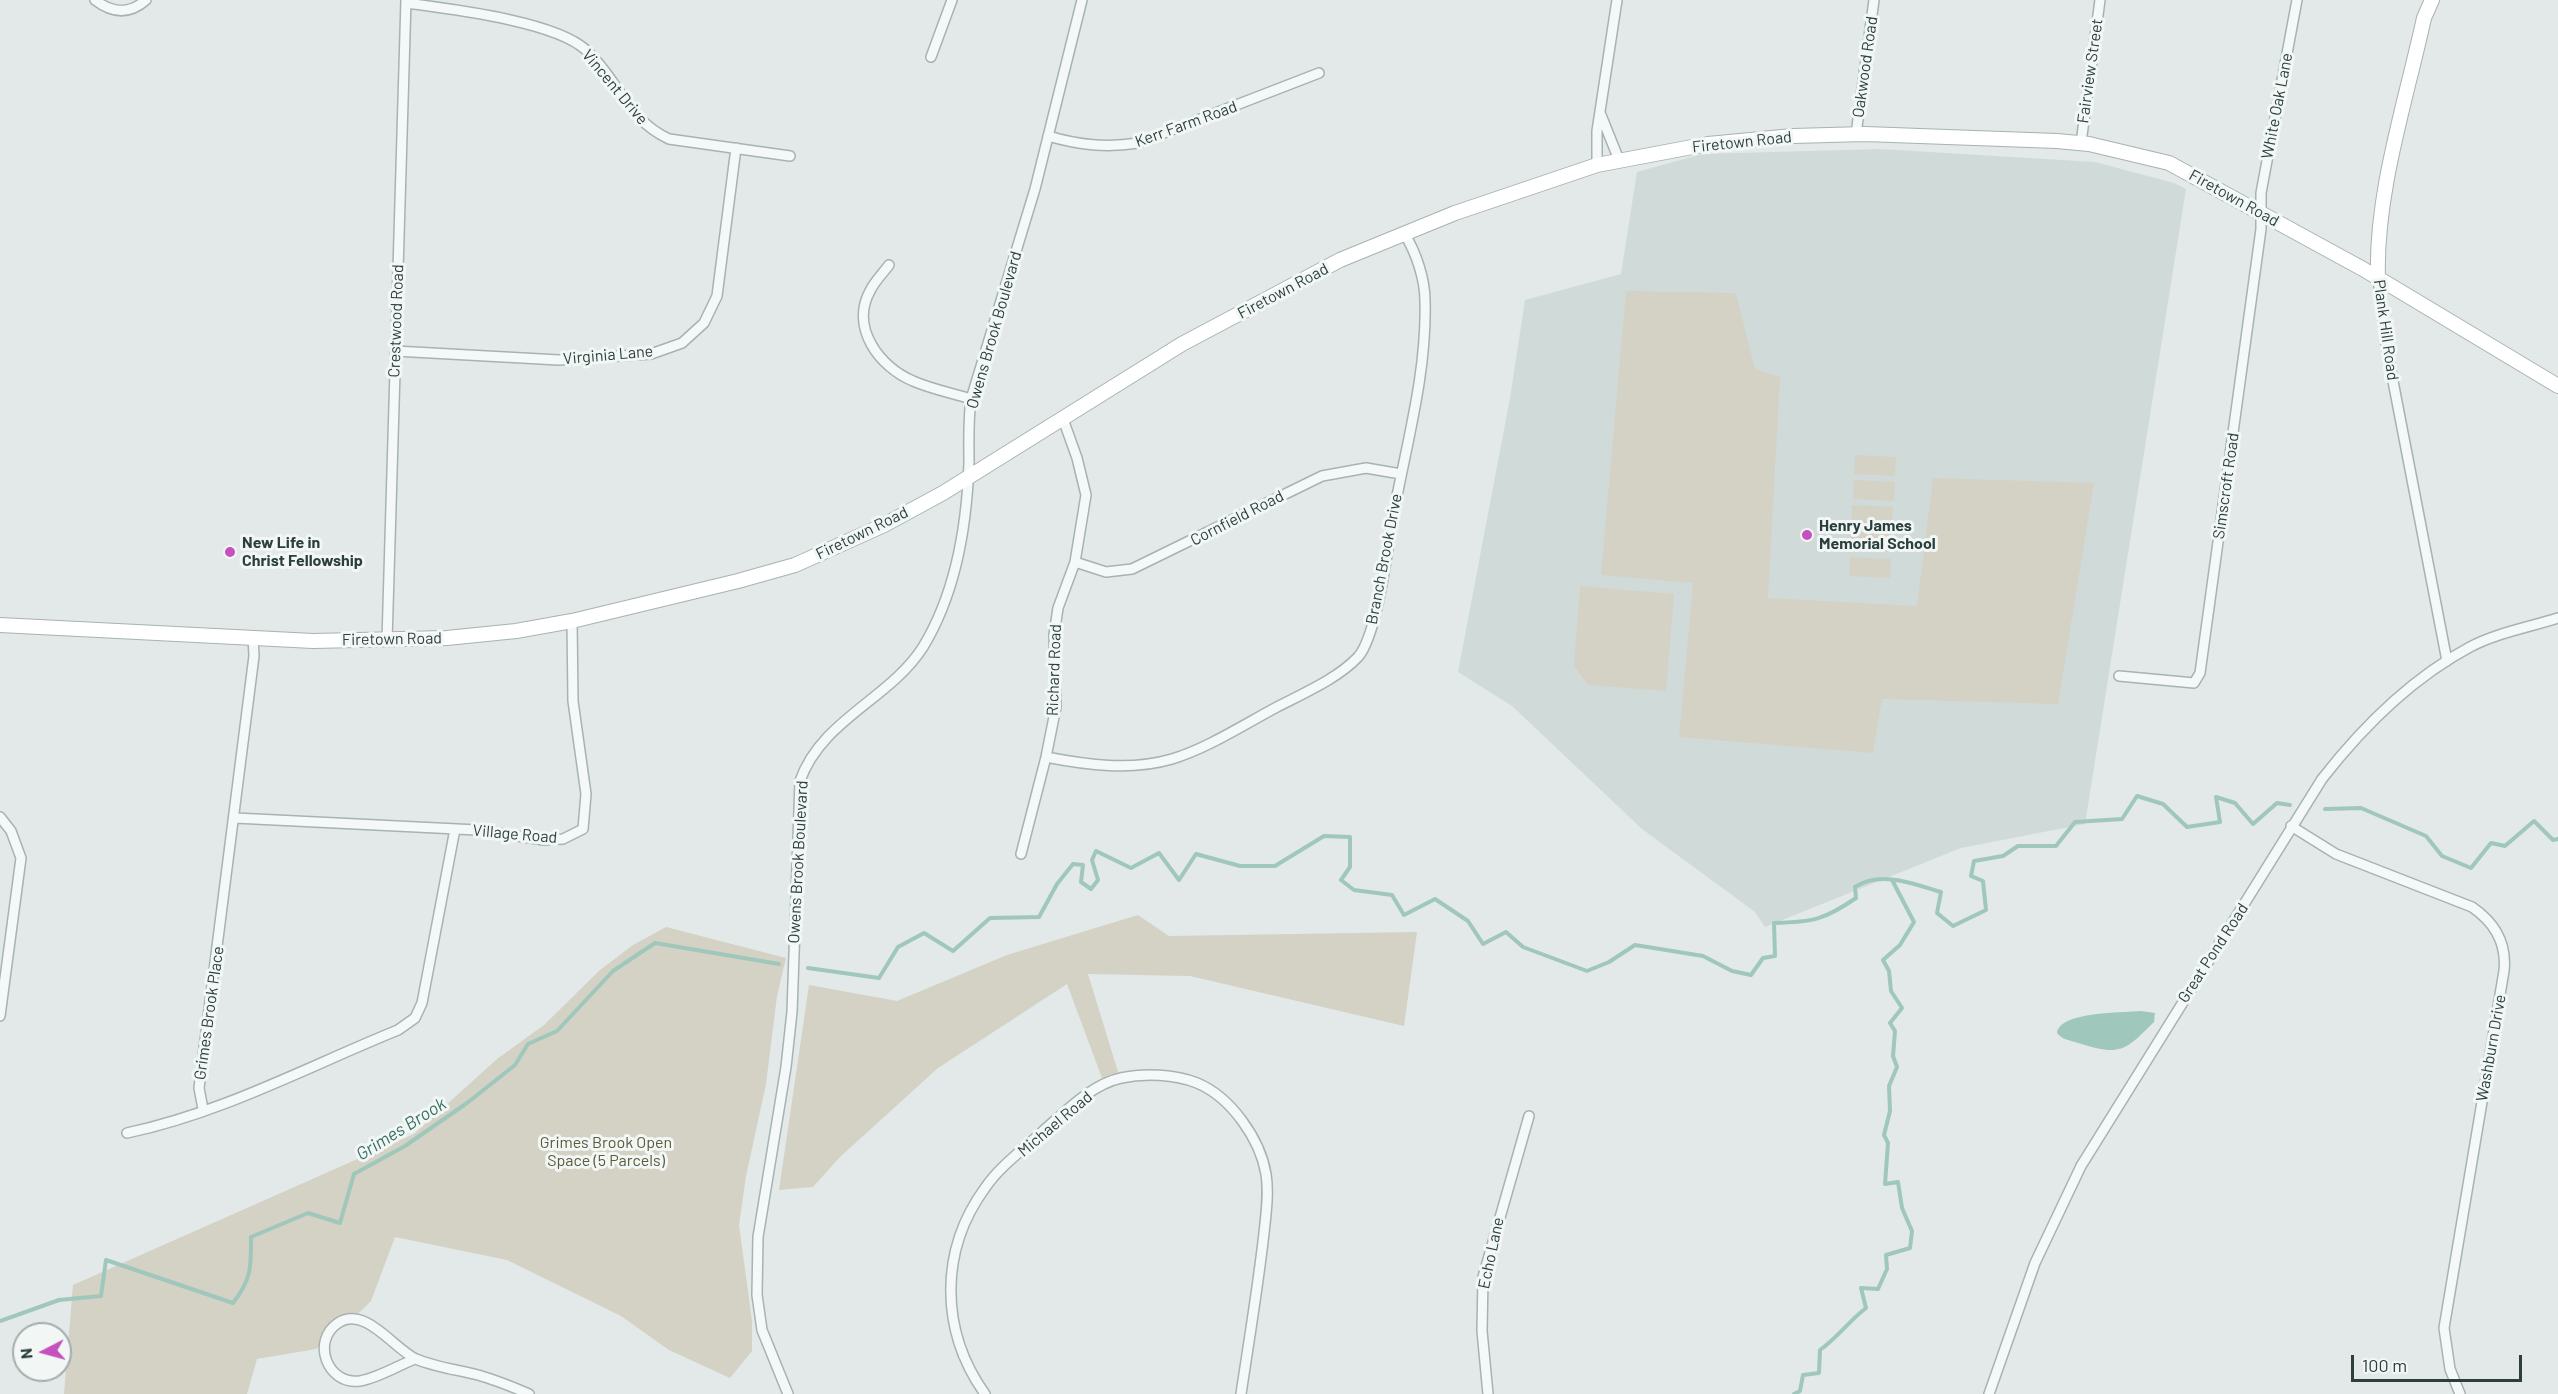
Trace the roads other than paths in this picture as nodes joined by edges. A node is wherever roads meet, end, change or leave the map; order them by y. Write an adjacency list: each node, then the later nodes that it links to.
1 (95, 0): 2 (street)
2 (146, 0)
3 (952, 0): 11 (street)
4 (1082, 0): 15 (street, Owens Brook Boulevard)
5 (1617, 0): 13 (street)
6 (1874, 0): 14 (street, Oakwood Road)
7 (2100, 0): 16 (street, Fairview Street)
8 (2296, 0): 21 (street, White Oak Lane)
9 (2432, 0): 24 (street, Plank Hill Road)
10 (406, 1): 17 (street, Vincent Drive); 25 (street, Crestwood Road)
11 (931, 57)
12 (1319, 73): 15 (street, Kerr Farm Road)
13 (1601, 115): 19 (street); 20 (street)
14 (1856, 134): 16 (street, Firetown Road); 19 (street, Firetown Road)
15 (1048, 136): 27 (street, Owens Brook Boulevard)
16 (2081, 143): 21 (street, Firetown Road)
17 (736, 148): 18 (street, Vincent Drive); 25 (street, Virginia Lane)
18 (790, 156)
19 (1619, 160): 20 (street, Firetown Road)
20 (1597, 165): 22 (street, Firetown Road)
21 (2261, 213): 24 (street, Firetown Road); 38 (street, Simscroft Road)
22 (1404, 233): 28 (street, Firetown Road); 29 (street, Branch Brook Drive)
23 (889, 265): 27 (street)
24 (2378, 279): 26 (street, Firetown Road); 37 (street, Plank Hill Road)
25 (395, 351): 36 (street, Crestwood Road)
26 (2558, 386)
27 (971, 399): 30 (street, Owens Brook Boulevard)
28 (1063, 419): 30 (street, Firetown Road); 31 (street, Richard Road)
29 (1401, 474): 31 (street, Cornfield Road); 39 (street, Branch Brook Drive)
30 (968, 475): 33 (street, Firetown Road); 51 (street, Owens Brook Boulevard)
31 (1075, 562): 39 (street, Richard Road)
32 (2558, 618): 37 (street, Great Pond Road)
33 (572, 621): 36 (street, Firetown Road); 43 (street, Village Road)
34 (0, 625): 35 (street, Firetown Road)
35 (253, 637): 36 (street, Firetown Road); 41 (street, Grimes Brook Place)
36 (387, 641)
37 (2447, 661): 42 (street, Great Pond Road)
38 (2120, 676)
39 (1046, 757): 44 (street, Richard Road)
40 (0, 817): 45 (street)
41 (235, 818): 43 (street, Village Road); 46 (street, Grimes Brook Place)
42 (2291, 826): 55 (street, Great Pond Road); 56 (street, Washburn Drive)
43 (455, 829): 46 (street)
44 (1021, 854)
45 (0, 1016)
46 (204, 1109): 48 (street)
47 (1529, 1116): 54 (street, Echo Lane)
48 (127, 1133)
49 (415, 1359): 49 (street); 50 (street)
50 (529, 1394)
51 (788, 1394)
52 (985, 1394): 53 (street, Michael Road)
53 (1241, 1394)
54 (1488, 1394)
55 (1989, 1394)
56 (2460, 1394)

